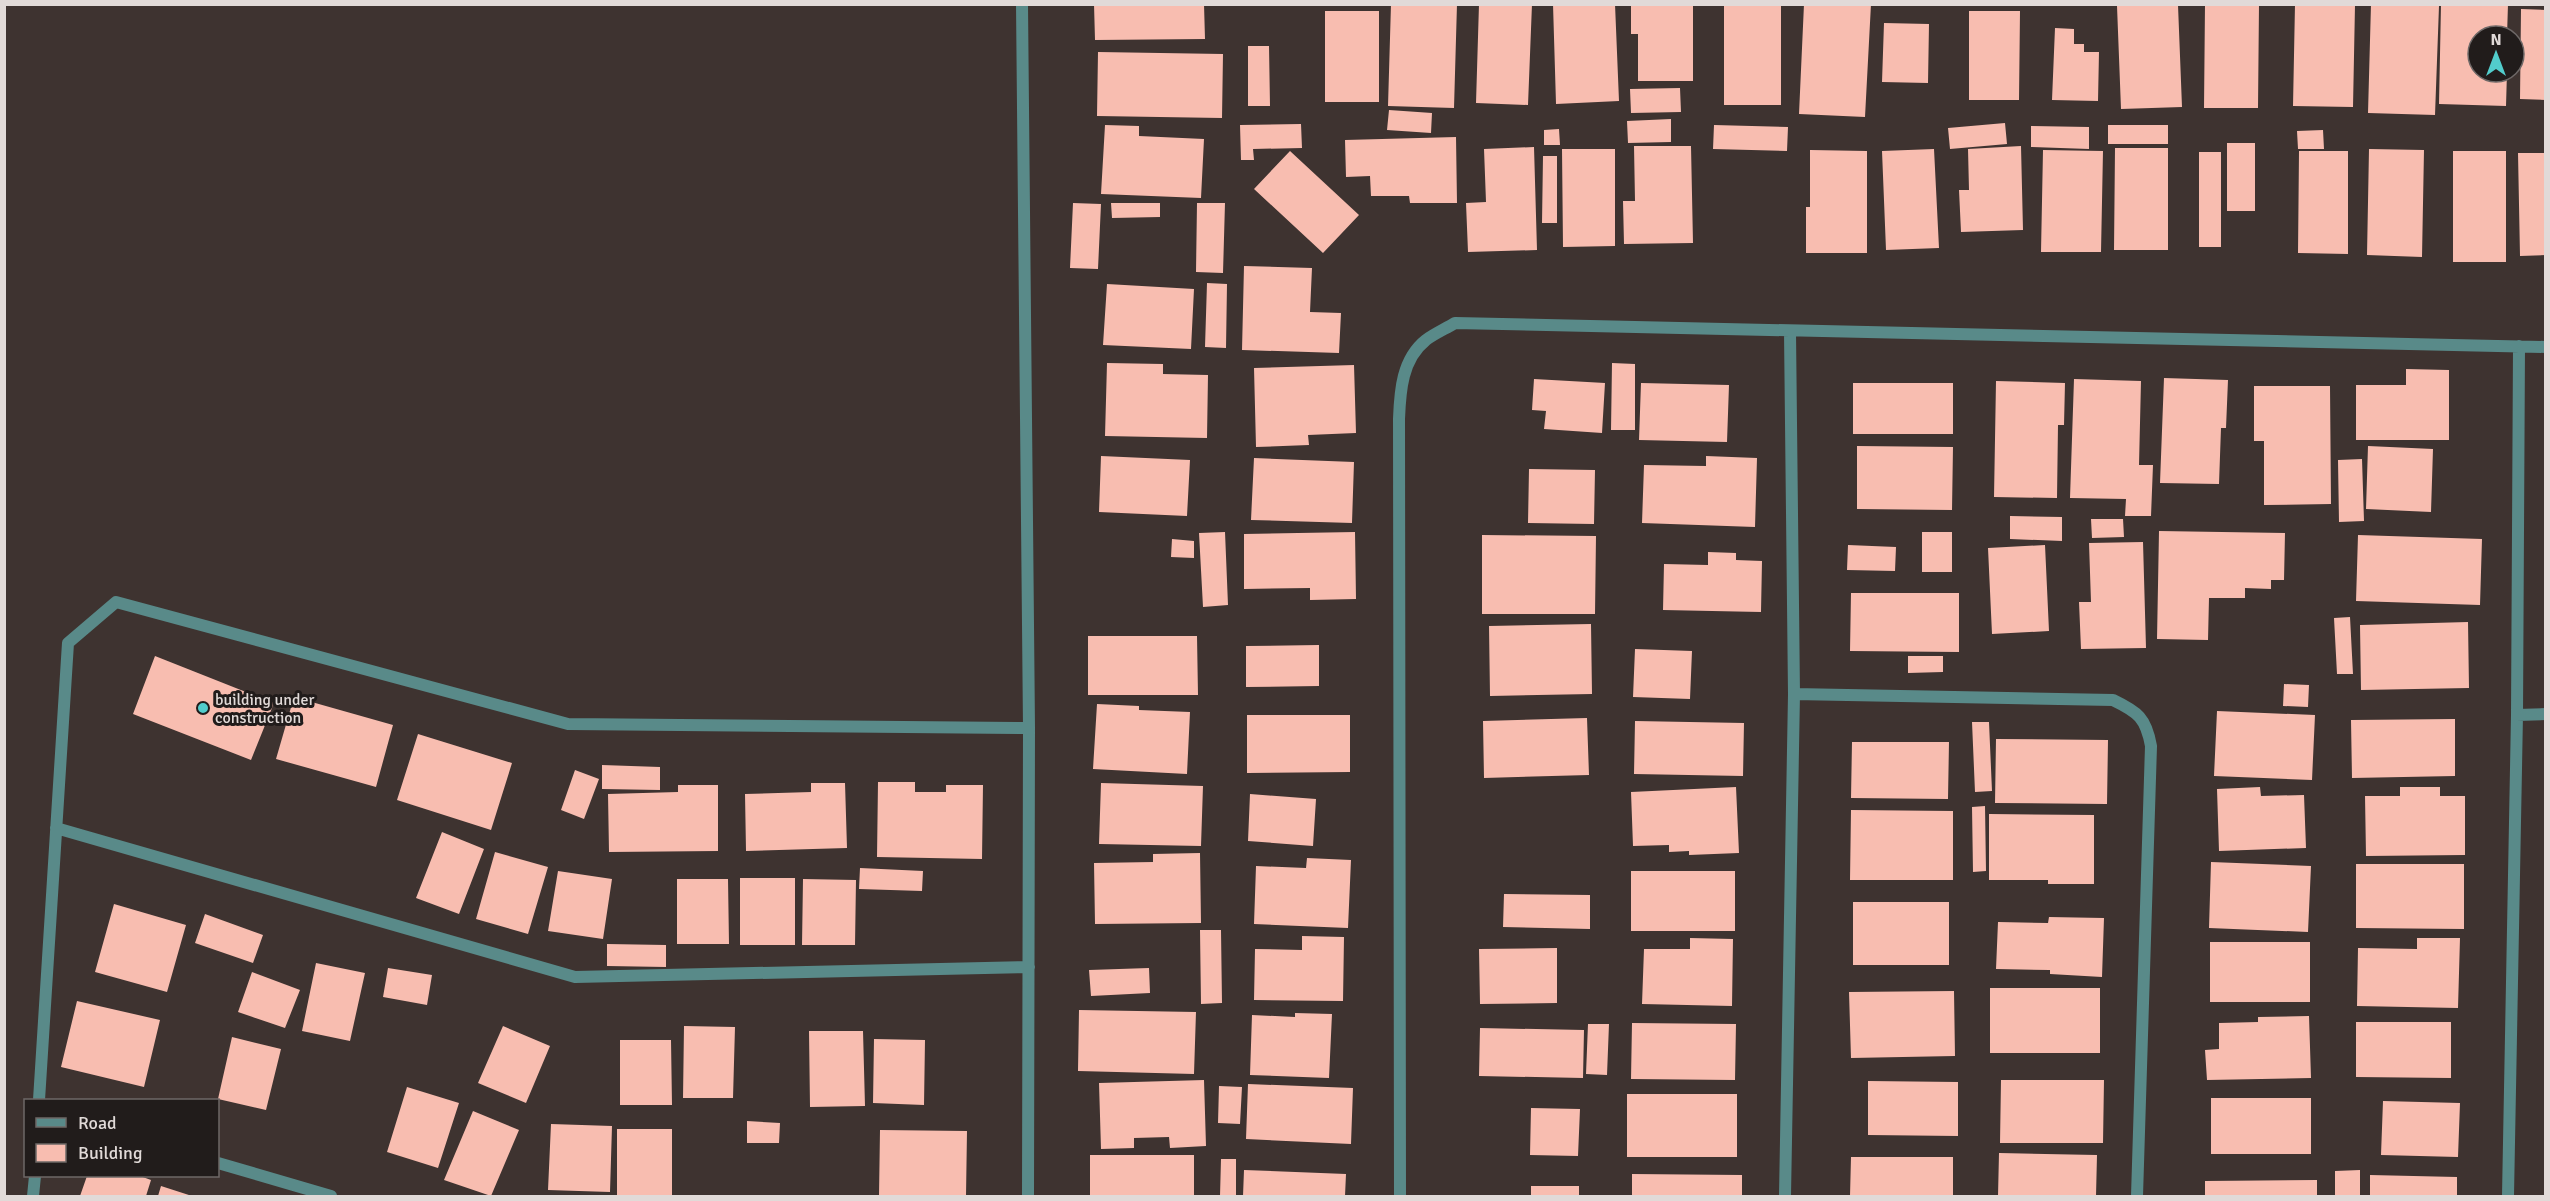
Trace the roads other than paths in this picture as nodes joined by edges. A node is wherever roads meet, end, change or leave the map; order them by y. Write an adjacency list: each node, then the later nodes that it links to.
1 (1022, 4): 8 (street)
2 (1790, 332): 3 (street); 5 (street); 17 (street)
3 (2519, 346): 4 (street); 7 (street)
4 (2546, 347)
5 (1794, 694): 18 (street); 19 (street)
6 (2546, 714): 7 (street)
7 (2517, 715): 20 (street)
8 (1029, 728): 9 (street); 10 (street)
9 (57, 828): 10 (street); 11 (street)
10 (1029, 967): 16 (street)
11 (39, 1099)
12 (219, 1162): 15 (street)
13 (34, 1177): 14 (street)
14 (33, 1197)
15 (331, 1197)
16 (1028, 1197)
17 (1400, 1197)
18 (1785, 1197)
19 (2137, 1197)
20 (2508, 1197)

